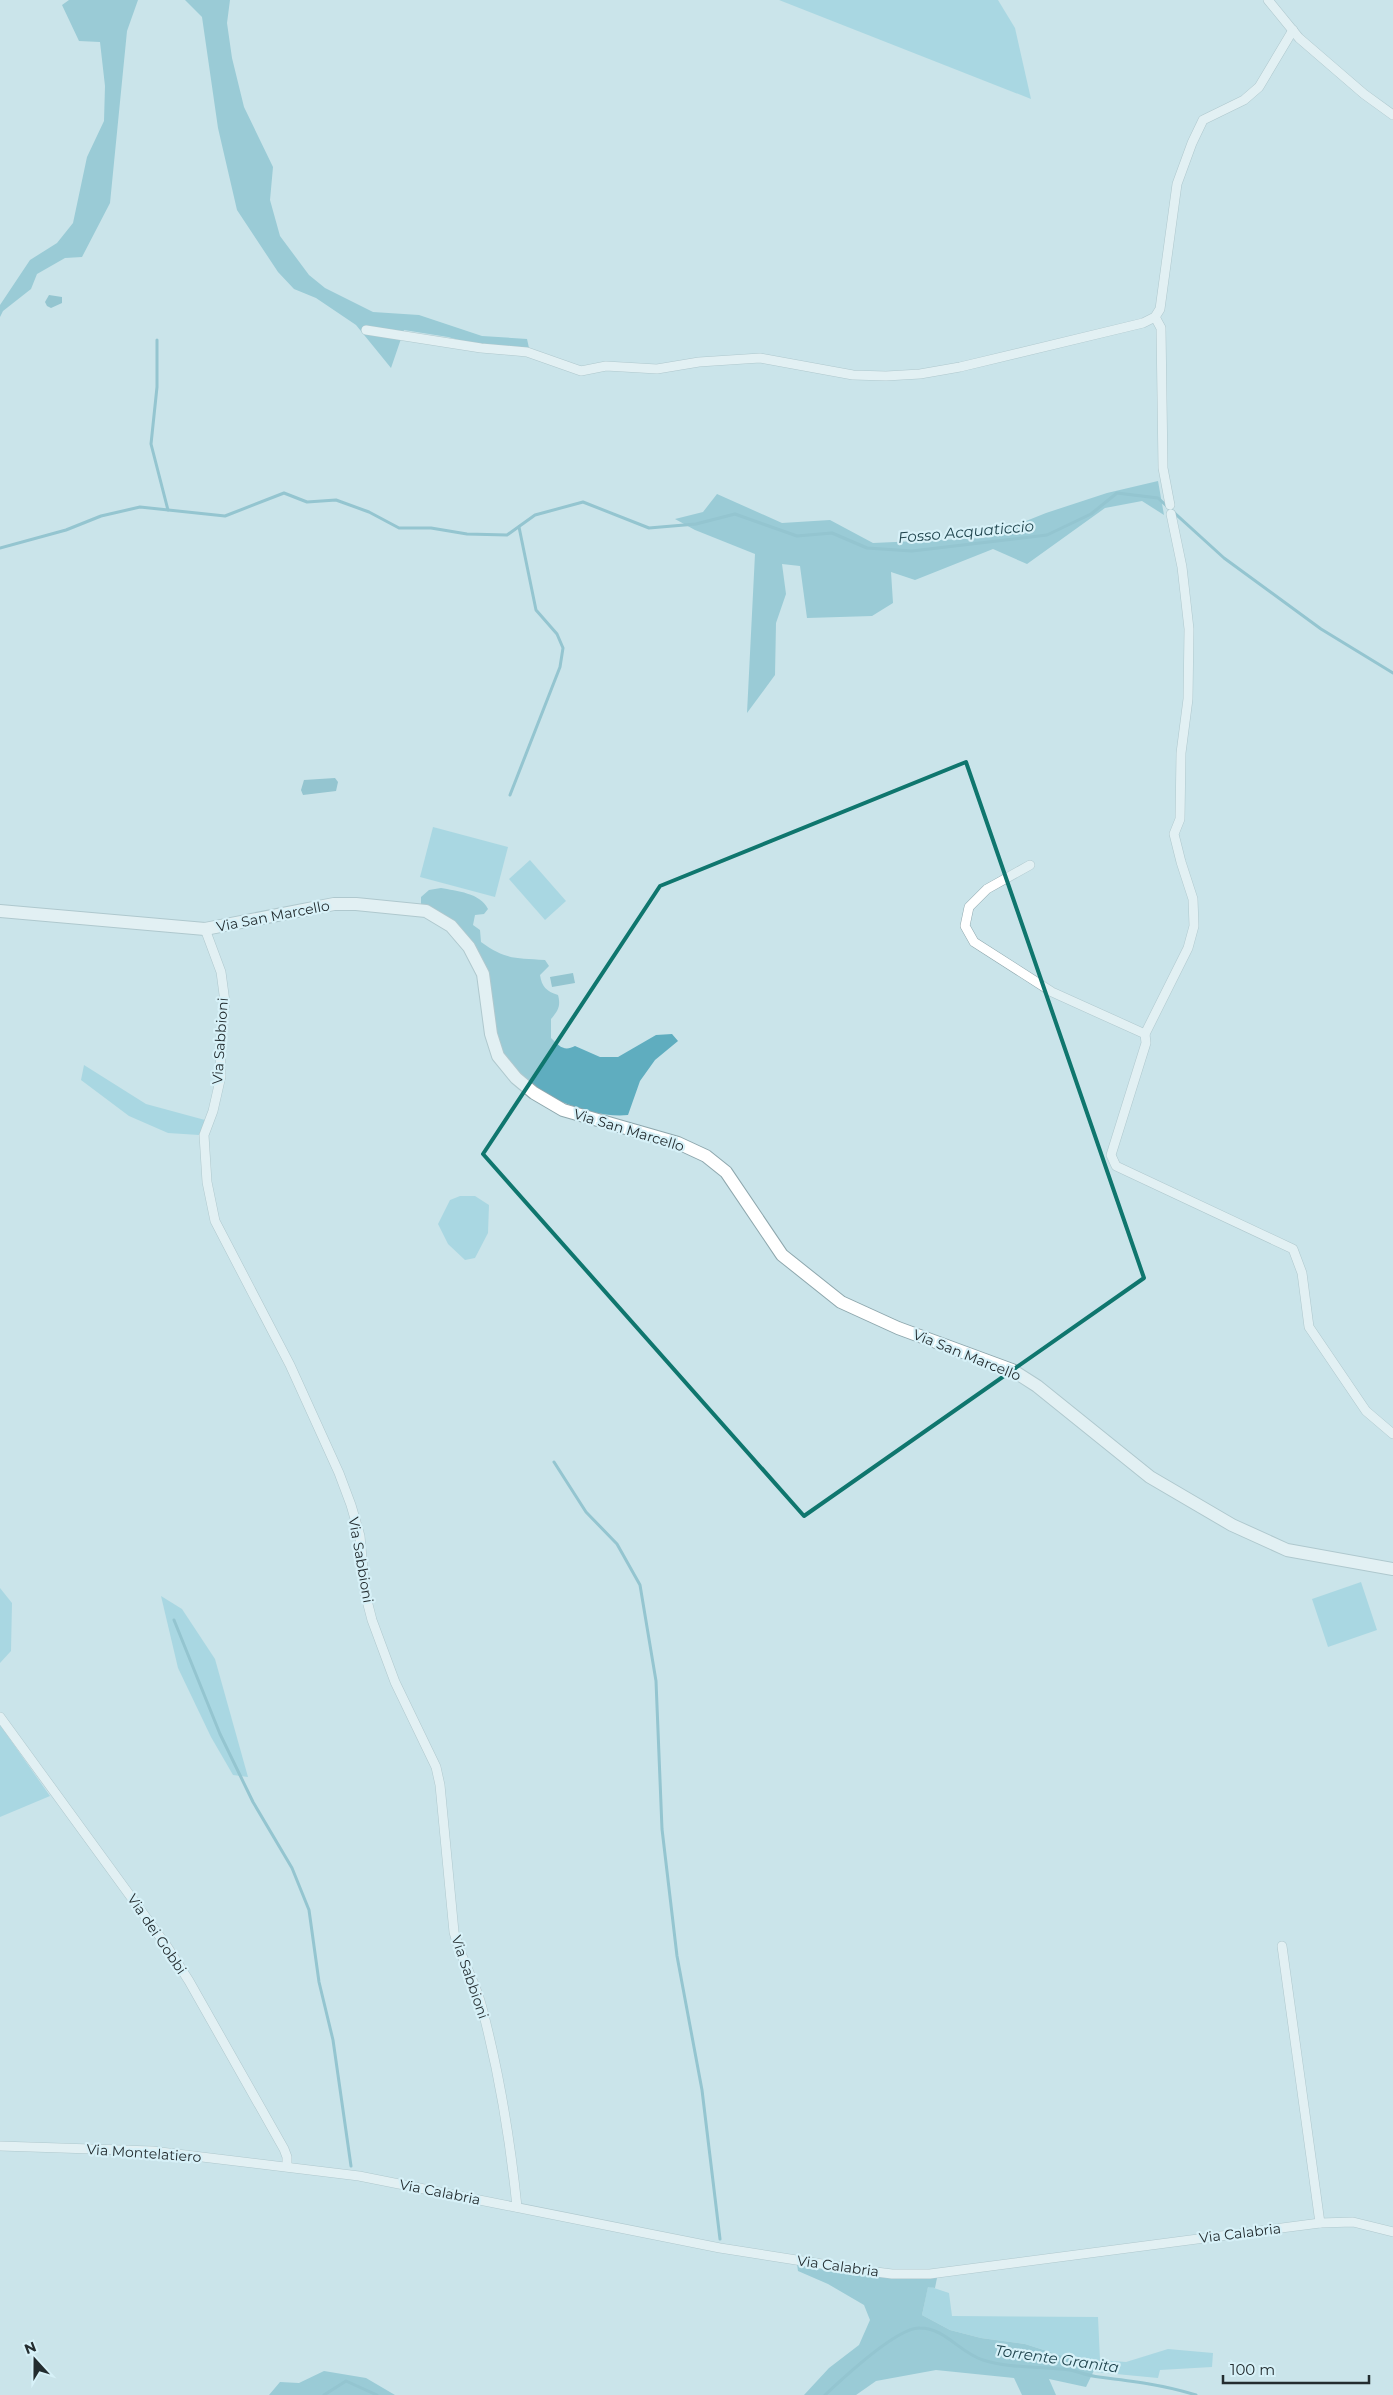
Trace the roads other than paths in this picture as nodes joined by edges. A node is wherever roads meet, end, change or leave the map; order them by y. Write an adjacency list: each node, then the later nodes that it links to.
1 (1268, 0): 2 (street)
2 (1293, 30): 3 (street); 4 (street)
3 (1393, 115)
4 (1155, 317): 5 (street); 9 (street)
5 (366, 330)
6 (1030, 865): 9 (street)
7 (0, 911): 8 (main road, Via San Marcello)
8 (205, 928): 11 (main road, Via San Marcello); 16 (street, Via Sabbioni)
9 (1145, 1034): 10 (street)
10 (1393, 1434)
11 (1393, 1569)
12 (0, 1717): 15 (street, Via dei Gobbi)
13 (1282, 1946): 17 (street)
14 (0, 2146): 15 (street, Via Montelatiero)
15 (288, 2166): 16 (street, Via Calabria)
16 (517, 2207): 17 (street, Via Calabria)
17 (1320, 2223): 18 (street, Via Calabria)
18 (1393, 2232)

